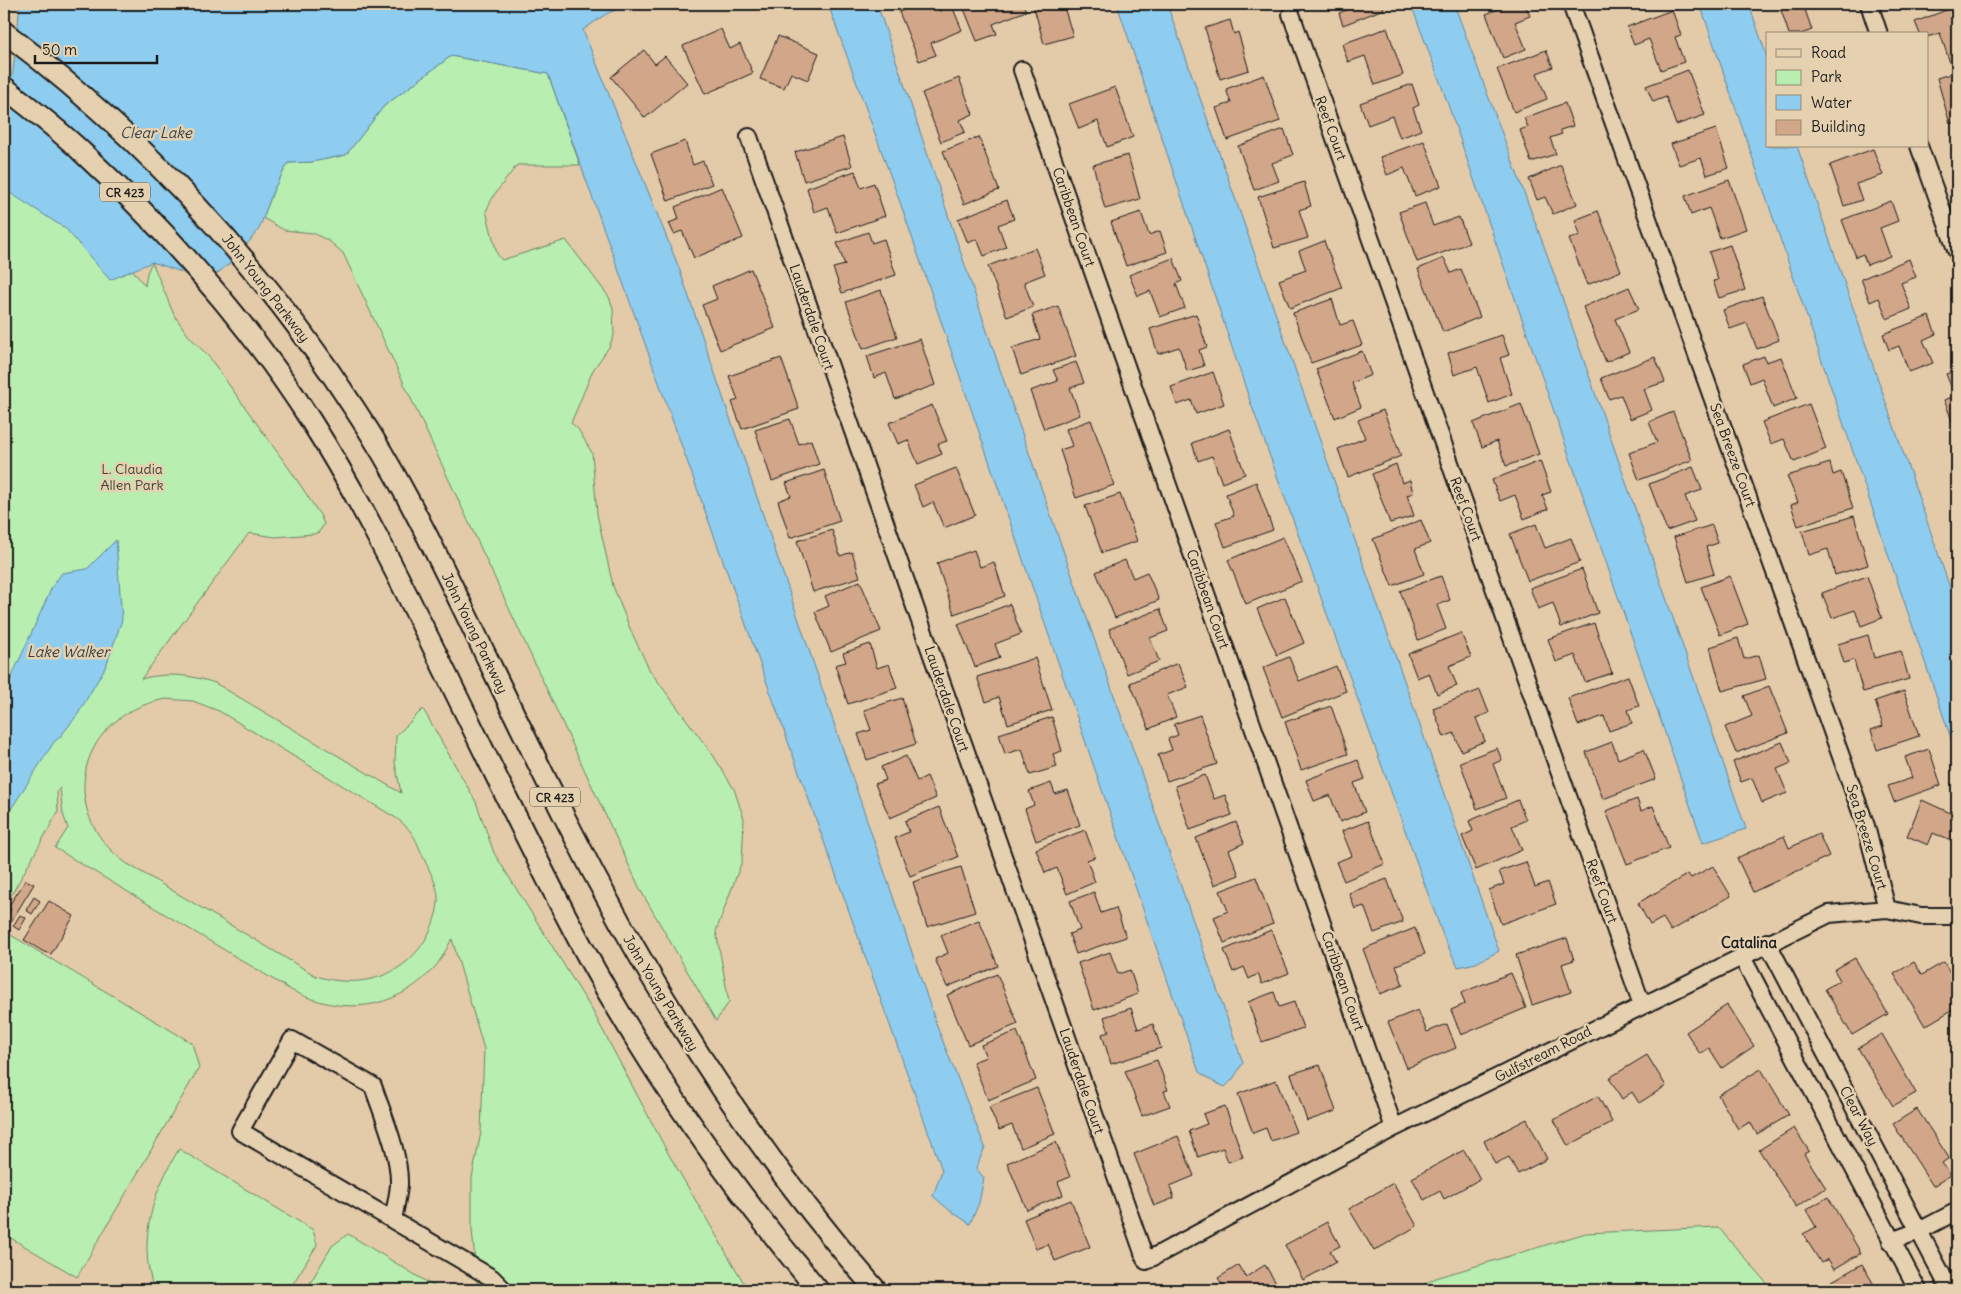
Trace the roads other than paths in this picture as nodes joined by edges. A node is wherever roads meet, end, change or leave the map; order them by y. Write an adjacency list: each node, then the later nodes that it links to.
1 (1570, 4): 11 (street, Sea Breeze Court)
2 (1869, 4): 5 (street)
3 (1291, 14): 15 (street, Reef Court)
4 (4, 32): 24 (main road, John Young Parkway / CR 423)
5 (1879, 32)
6 (1022, 70): 16 (street, Caribbean Court)
7 (4, 87): 23 (main road, CR 423)
8 (749, 136): 21 (street, Lauderdale Court)
9 (1921, 148): 10 (street)
10 (1957, 252)
11 (1887, 909): 12 (street, Gulfstream Road); 13 (street, Gulfstream Road)
12 (1957, 916)
13 (1767, 942): 14 (street, Gulfstream Road); 19 (street, Clear Way)
14 (1742, 957): 15 (street, Gulfstream Road); 20 (street)
15 (1642, 1005): 16 (street, Gulfstream Road)
16 (1394, 1128): 21 (street, Gulfstream Road)
17 (1957, 1211): 19 (street)
18 (393, 1220): 18 (street); 22 (street)
19 (1919, 1231): 20 (street); 26 (street, Clear Way)
20 (1892, 1241): 25 (street)
21 (1146, 1261)
22 (504, 1290)
23 (818, 1290)
24 (876, 1290)
25 (1918, 1290)
26 (1950, 1290)

